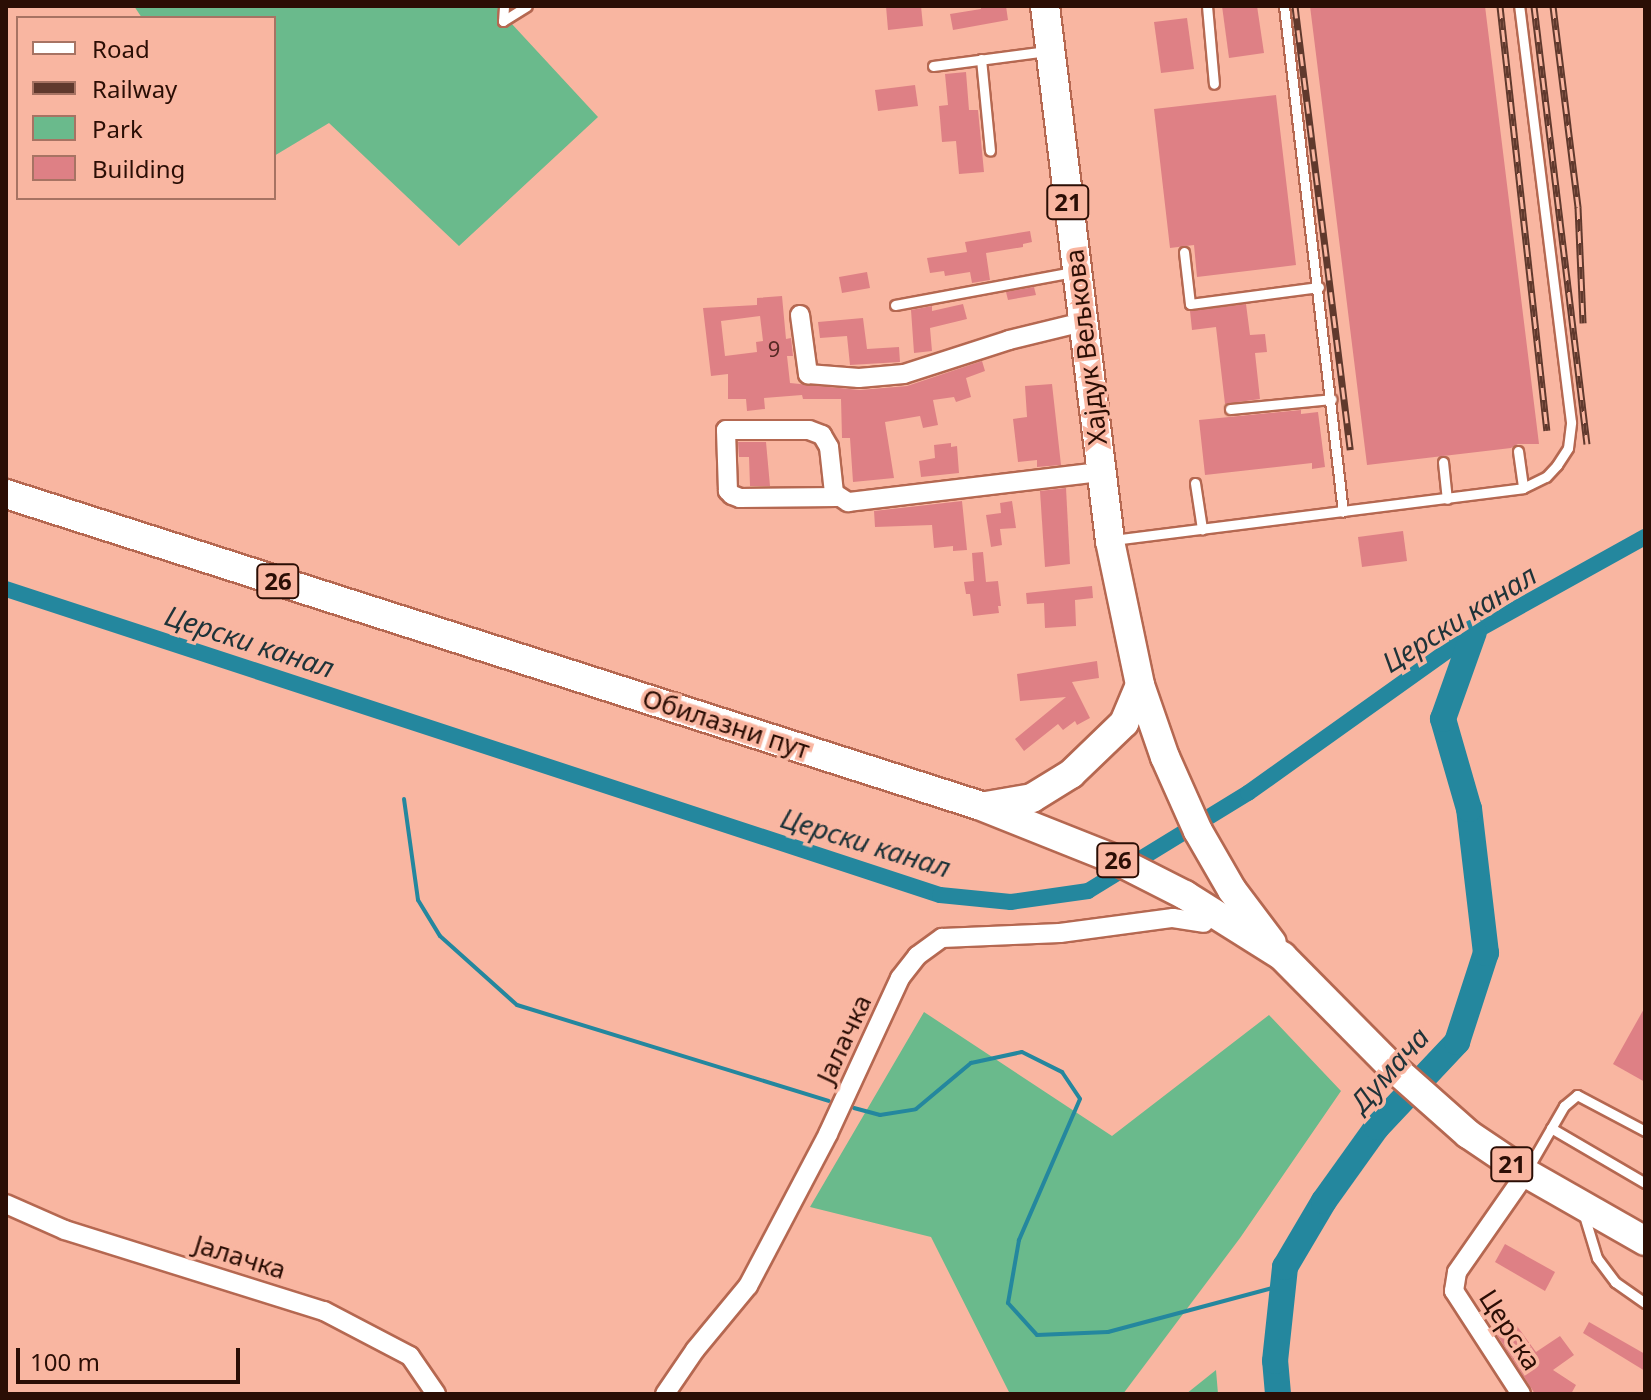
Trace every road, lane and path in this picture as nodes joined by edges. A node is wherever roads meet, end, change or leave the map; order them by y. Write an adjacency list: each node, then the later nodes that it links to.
1 (504, 6): 2 (lane)
2 (527, 6)
3 (1045, 6): 7 (main road, Хајдук Вељкова / 21)
4 (1207, 6): 10 (lane)
5 (1284, 6): 14 (lane)
6 (1519, 6): 24 (lane)
7 (1050, 50): 8 (lane); 13 (main road, Хајдук Вељкова / 21)
8 (981, 59): 9 (lane); 11 (lane)
9 (933, 66)
10 (1214, 84)
11 (990, 151)
12 (1184, 252): 14 (lane)
13 (1077, 271): 15 (lane); 17 (main road, Хајдук Вељкова / 21)
14 (1319, 287): 18 (lane)
15 (895, 305)
16 (800, 315): 17 (street)
17 (1083, 322): 22 (main road, Хајдук Вељкова / 21)
18 (1332, 399): 19 (lane); 28 (lane)
19 (1230, 409)
20 (1518, 451): 24 (lane)
21 (1443, 462): 27 (lane)
22 (1101, 472): 26 (street); 30 (main road, Хајдук Вељкова / 21)
23 (1195, 483): 29 (lane)
24 (1523, 488): 27 (lane)
25 (6, 494): 32 (main road, Обилазни пут / 26)
26 (837, 497): 26 (street)
27 (1447, 499): 28 (lane)
28 (1343, 512): 29 (lane)
29 (1202, 529): 30 (lane)
30 (1110, 541): 31 (main road, Хајдук Вељкова / 21)
31 (1140, 685): 32 (main road); 34 (main road, 21)
32 (981, 806): 33 (main road, Обилазни пут / 26)
33 (1202, 913): 34 (main road, Обилазни пут / 26); 44 (street, Јалачка)
34 (1282, 956): 37 (main road, Обилазни пут / 21)
35 (1551, 1128): 36 (lane); 37 (lane); 38 (lane)
36 (1645, 1131)
37 (1526, 1173): 40 (main road, 21); 45 (street, Церска)
38 (1645, 1183)
39 (6, 1204): 43 (street, Јалачка)
40 (1582, 1205): 41 (main road, 21); 42 (lane)
41 (1645, 1241)
42 (1645, 1303)
43 (436, 1394)
44 (665, 1394)
45 (1521, 1394)

